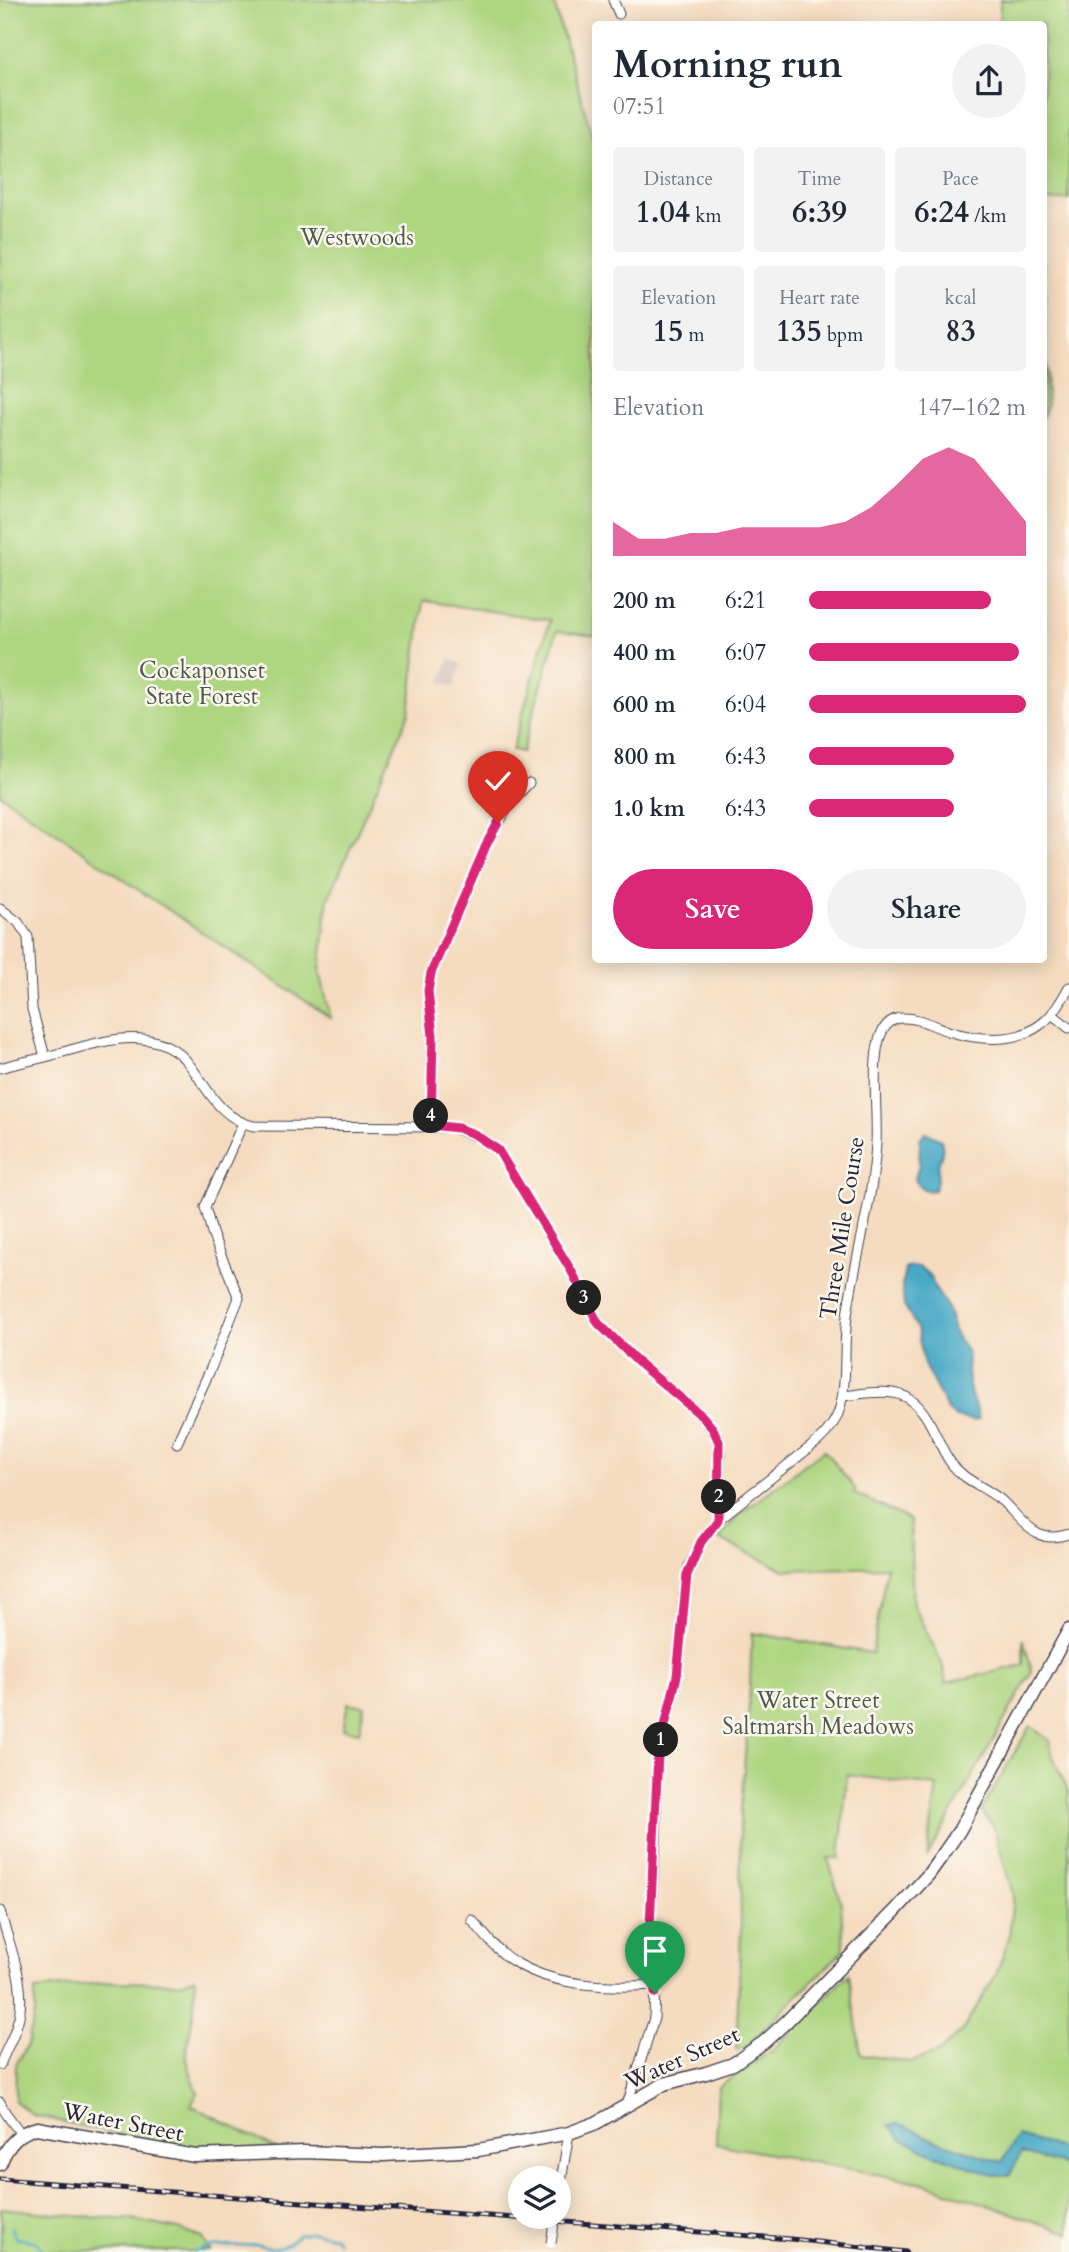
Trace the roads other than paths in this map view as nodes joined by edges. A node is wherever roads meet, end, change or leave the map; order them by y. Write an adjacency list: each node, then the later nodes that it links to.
1 (613, 0): 2 (street)
2 (619, 14)
3 (529, 783): 11 (street)
4 (0, 908): 8 (street)
5 (1069, 987): 6 (street, Three Mile Course)
6 (1052, 1014): 7 (street); 12 (street, Three Mile Course)
7 (1069, 1028)
8 (45, 1057): 9 (street); 10 (street)
9 (0, 1068)
10 (243, 1123): 11 (street); 13 (street)
11 (431, 1125): 14 (street)
12 (843, 1395): 14 (street); 15 (street)
13 (177, 1443)
14 (718, 1520): 19 (street)
15 (1069, 1534)
16 (1069, 1630): 22 (main road, Water Street)
17 (0, 1911): 20 (street)
18 (471, 1920): 19 (street)
19 (655, 1985): 22 (street)
20 (0, 2065)
21 (0, 2102): 24 (street)
22 (628, 2105): 23 (main road, Water Street)
23 (569, 2133): 24 (main road, Water Street); 26 (street)
24 (22, 2134): 25 (main road)
25 (0, 2164)
26 (563, 2166)
27 (553, 2229): 28 (street, bridge)
28 (550, 2248)

